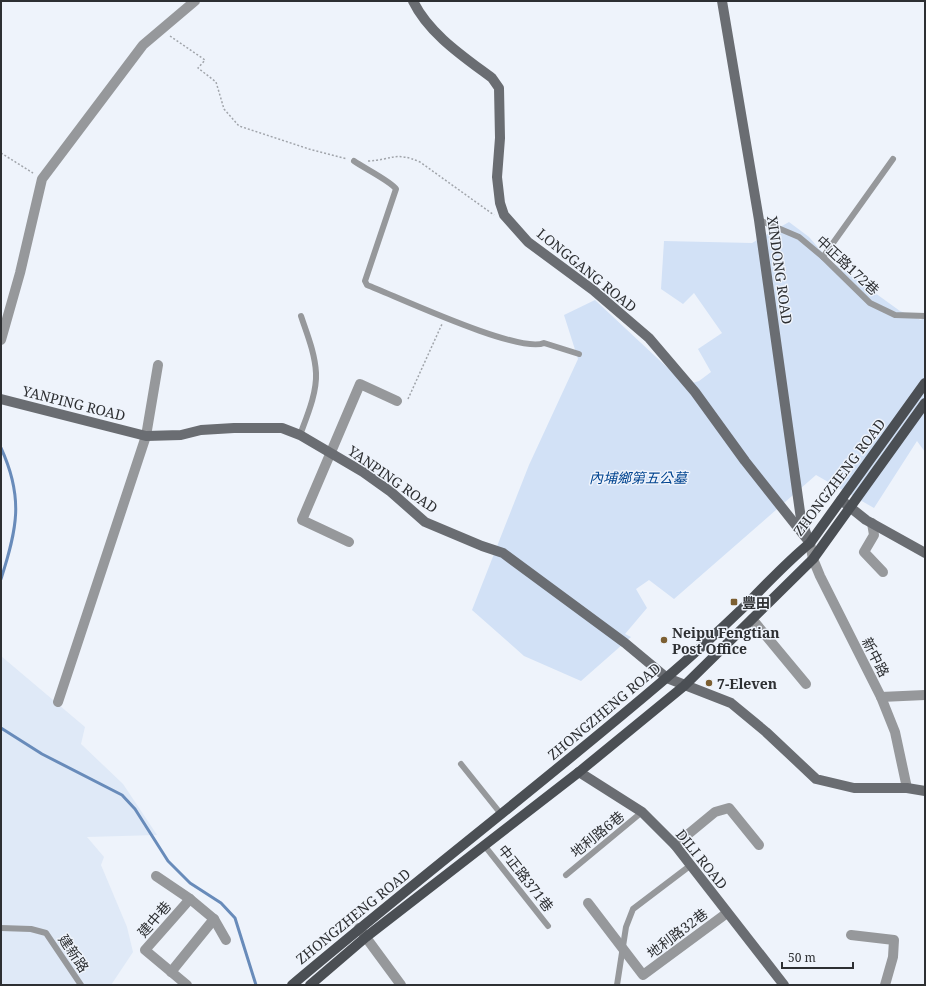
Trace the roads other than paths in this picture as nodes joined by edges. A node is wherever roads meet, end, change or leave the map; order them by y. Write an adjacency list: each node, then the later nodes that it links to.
1 (194, 1): 10 (street)
2 (413, 1): 24 (street, LONGGANG ROAD)
3 (722, 1): 6 (street, XINDONG ROAD)
4 (893, 159): 7 (lane)
5 (354, 161): 11 (lane)
6 (759, 220): 7 (lane, 中正路172巷); 24 (street, XINDONG ROAD)
7 (823, 257): 9 (lane, 中正路172巷)
8 (301, 316): 17 (lane)
9 (925, 316)
10 (1, 340)
11 (579, 354)
12 (158, 366): 18 (street)
13 (925, 383): 20 (main road, ZHONGZHENG ROAD)
14 (1, 399): 18 (street, YANPING ROAD)
15 (398, 401): 19 (street)
16 (925, 403): 21 (main road, ZHONGZHENG ROAD)
17 (300, 435): 18 (street, YANPING ROAD); 19 (street, YANPING ROAD)
18 (146, 436): 34 (street)
19 (330, 454): 23 (street); 29 (street, YANPING ROAD)
20 (841, 500): 21 (street); 24 (main road, ZHONGZHENG ROAD)
21 (850, 508): 22 (street); 26 (main road, ZHONGZHENG ROAD)
22 (872, 523): 25 (street); 27 (street)
23 (349, 542)
24 (810, 543): 26 (street, 新中路); 29 (main road, ZHONGZHENG ROAD)
25 (925, 553)
26 (813, 559): 28 (main road, ZHONGZHENG ROAD); 33 (street, 新中路)
27 (884, 572)
28 (752, 619): 30 (street); 31 (main road, ZHONGZHENG ROAD)
29 (667, 678): 31 (street, YANPING ROAD); 40 (main road, ZHONGZHENG ROAD)
30 (806, 684)
31 (684, 686): 36 (main road, ZHONGZHENG ROAD); 37 (street, YANPING ROAD)
32 (925, 695): 33 (street)
33 (881, 697): 37 (street, 新中路)
34 (58, 702)
35 (461, 764): 40 (lane)
36 (579, 772): 39 (street, DILI ROAD); 41 (main road, ZHONGZHENG ROAD)
37 (907, 788): 38 (street, YANPING ROAD)
38 (925, 791)
39 (642, 812): 42 (street, DILI ROAD); 45 (lane, 地利路6巷)
40 (501, 814): 53 (main road, ZHONGZHENG ROAD)
41 (484, 845): 51 (lane, 中正路371巷); 55 (main road, ZHONGZHENG ROAD)
42 (675, 845): 43 (street); 44 (street, DILI ROAD)
43 (759, 845)
44 (691, 865): 49 (street, DILI ROAD); 57 (lane)
45 (566, 875)
46 (156, 876): 47 (street)
47 (190, 899): 50 (street); 58 (street, 建中巷)
48 (588, 904): 57 (street)
49 (727, 913): 57 (street, 地利路32巷); 65 (street, DILI ROAD)
50 (214, 919): 56 (street); 58 (street)
51 (548, 926)
52 (1, 928): 59 (lane, 建新路)
53 (359, 928): 55 (street); 61 (main road, ZHONGZHENG ROAD)
54 (851, 935): 66 (street)
55 (366, 937): 62 (main road, ZHONGZHENG ROAD); 63 (street)
56 (226, 940)
57 (623, 949): 64 (lane)
58 (171, 972): 60 (street, 建中巷)
59 (81, 985)
60 (187, 985)
61 (292, 985)
62 (310, 985)
63 (401, 985)
64 (617, 985)
65 (784, 985)
66 (885, 985)

